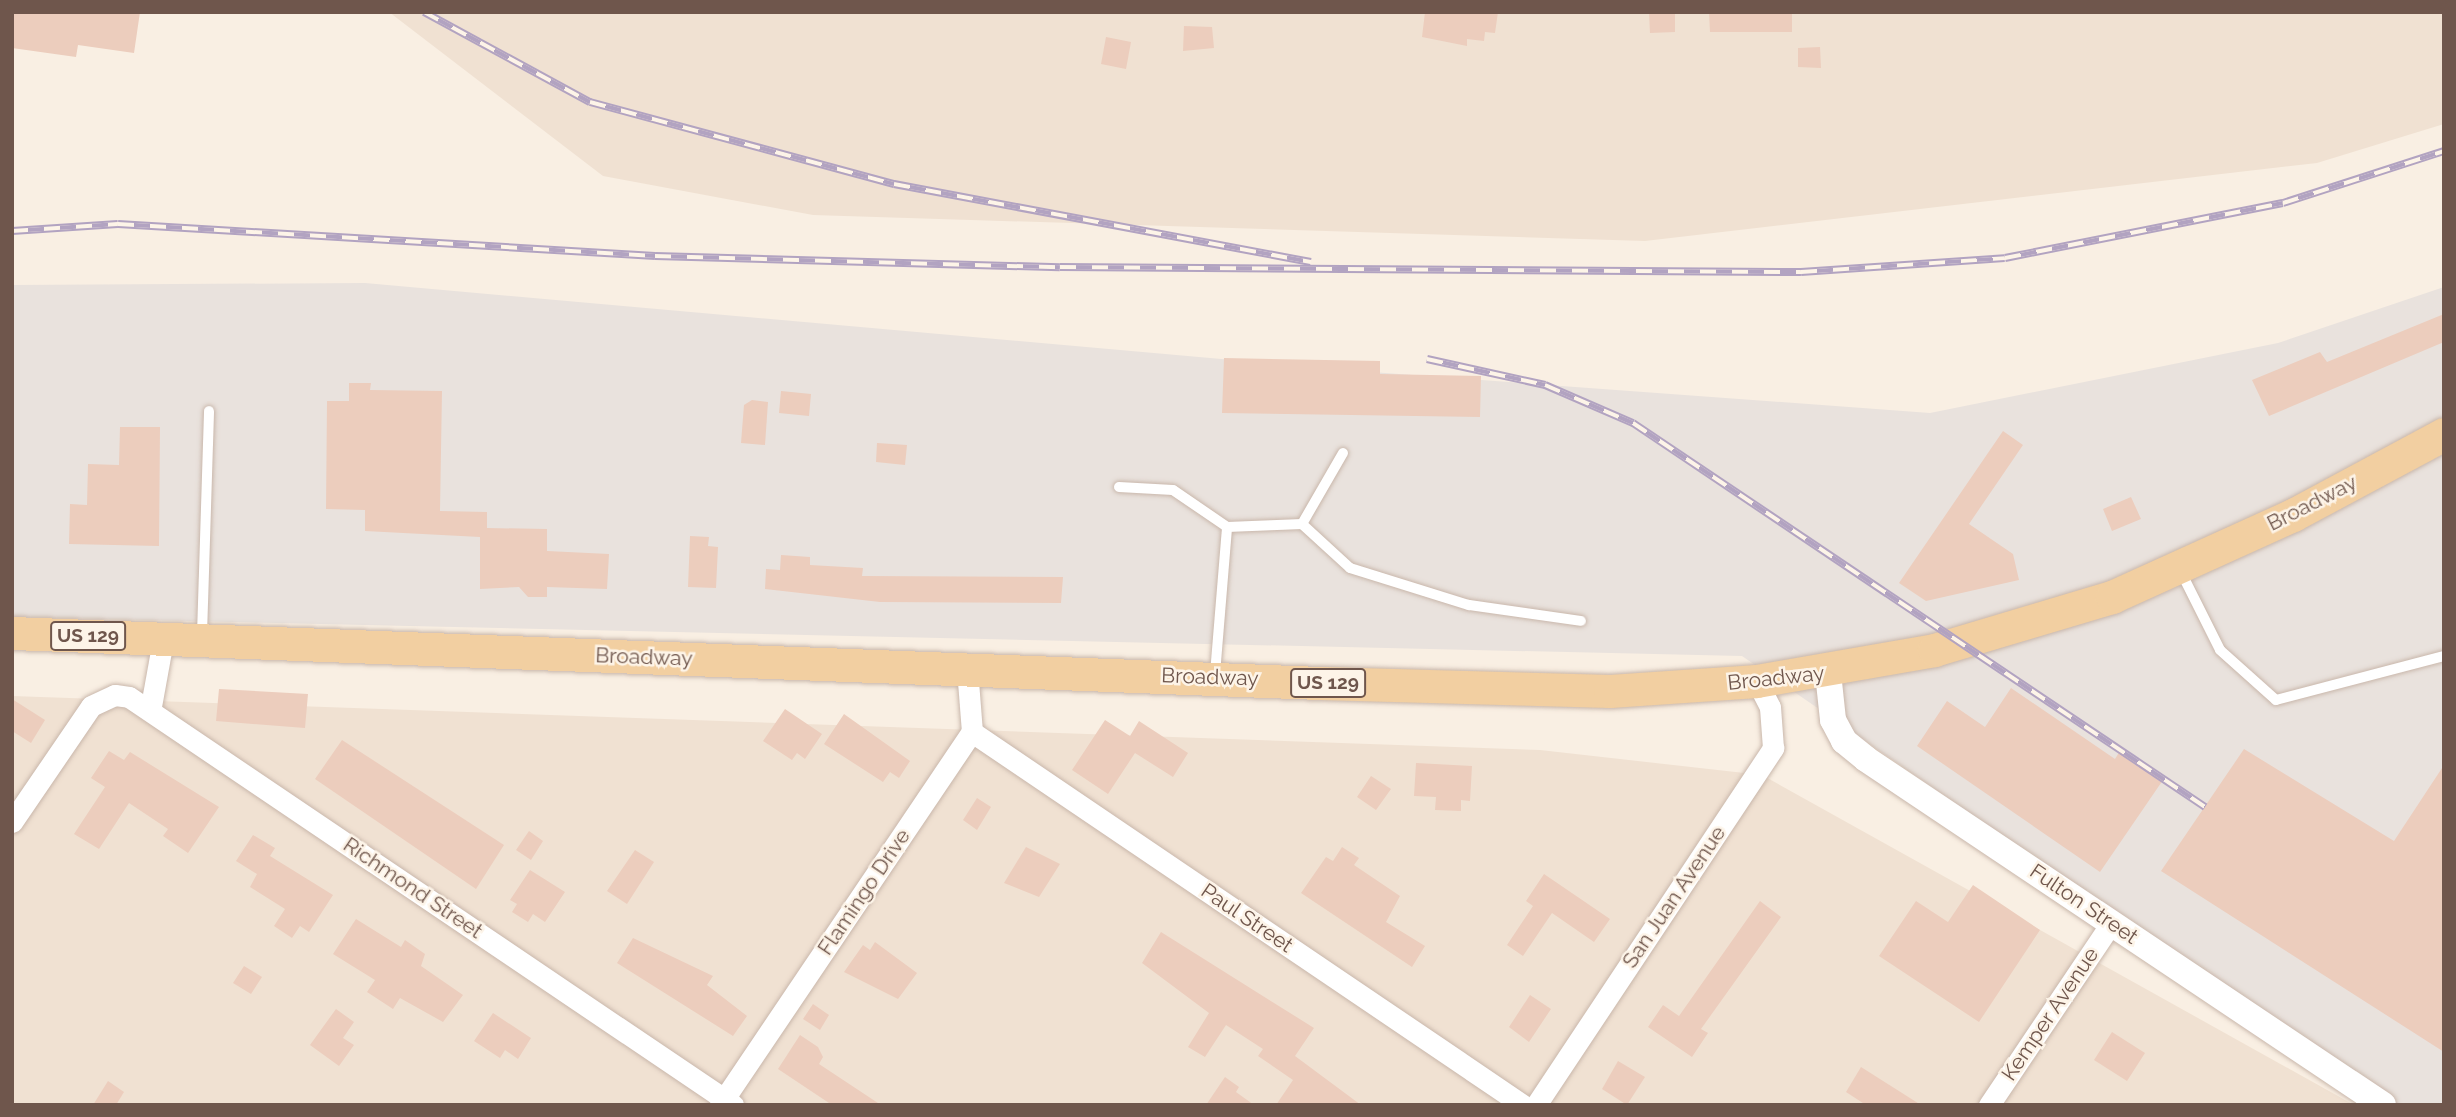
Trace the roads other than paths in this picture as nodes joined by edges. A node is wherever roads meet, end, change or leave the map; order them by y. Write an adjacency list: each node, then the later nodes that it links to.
1 (209, 411): 11 (lane)
2 (2444, 434): 7 (main road, Broadway / US 129)
3 (1343, 453): 5 (lane)
4 (1119, 487): 6 (lane)
5 (1303, 524): 6 (lane); 8 (lane)
6 (1227, 527): 15 (lane)
7 (2180, 570): 12 (lane); 14 (main road, Broadway / US 129)
8 (1581, 621)
9 (12, 633): 10 (main road, Broadway / US 129)
10 (163, 640): 11 (main road, Broadway / US 129); 17 (street)
11 (202, 641): 13 (main road, Broadway / US 129)
12 (2444, 656)
13 (967, 668): 15 (main road, Broadway / US 129); 18 (street)
14 (1828, 673): 16 (main road, Broadway / US 129); 20 (street, Fulton Street)
15 (1215, 677): 16 (main road, Broadway / US 129)
16 (1758, 681): 23 (street, San Juan Avenue)
17 (151, 706): 19 (street, Richmond Street); 21 (street, Richmond Street)
18 (972, 732): 21 (street, Flamingo Drive); 22 (street, Paul Street)
19 (12, 822)
20 (2112, 922): 24 (street, Kemper Avenue); 25 (street, Fulton Street)
21 (726, 1103)
22 (1522, 1105)
23 (1536, 1105)
24 (1989, 1105)
25 (2383, 1105)

